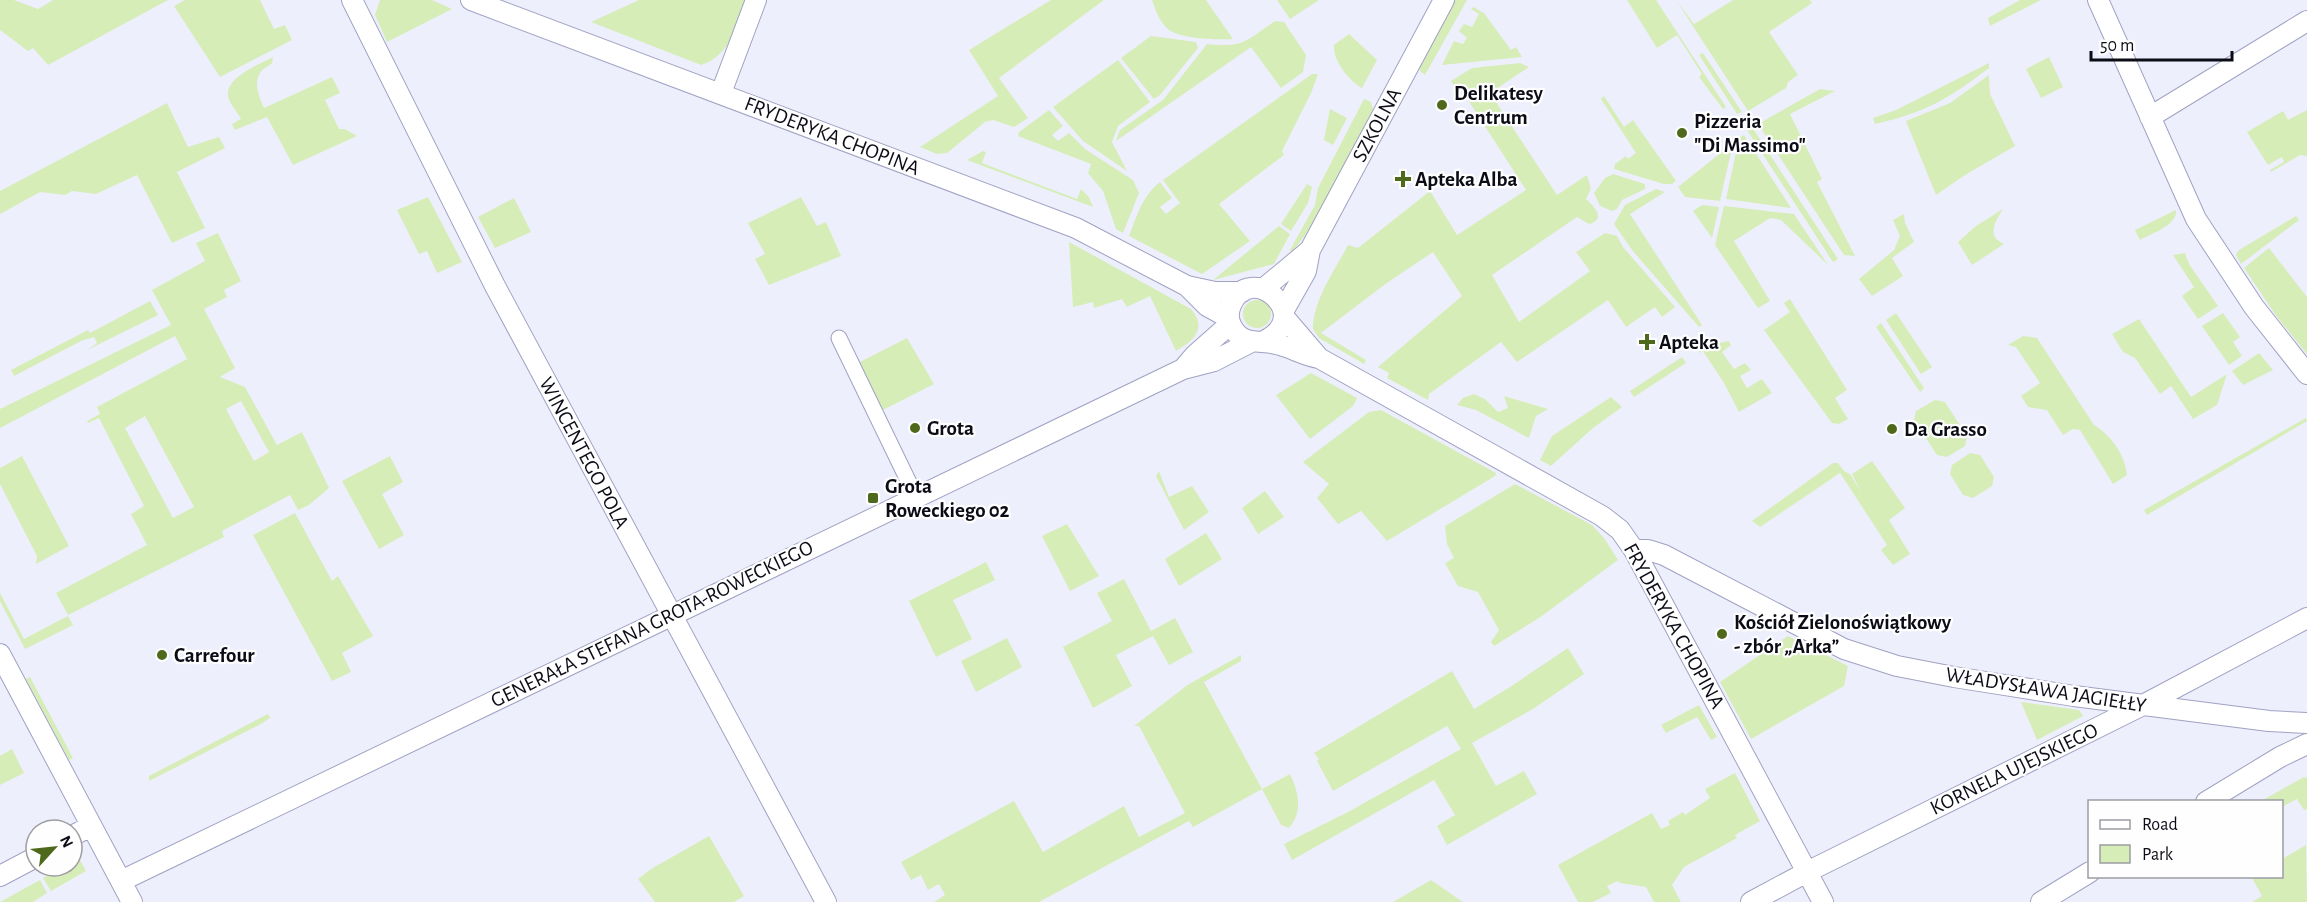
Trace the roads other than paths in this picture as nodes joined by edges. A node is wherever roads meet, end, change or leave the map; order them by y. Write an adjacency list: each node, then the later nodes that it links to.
1 (352, 0): 22 (street, WINCENTEGO POLA)
2 (471, 0): 7 (street, FRYDERYKA CHOPINA)
3 (756, 0): 7 (street)
4 (1444, 0): 9 (street, SZKOLNA)
5 (2098, 0): 8 (street)
6 (2307, 21): 8 (street)
7 (721, 93): 10 (street, FRYDERYKA CHOPINA)
8 (2150, 117): 19 (street)
9 (1310, 250): 11 (street); 13 (street)
10 (1186, 286): 12 (street); 14 (street)
11 (1263, 289): 12 (street); 13 (street)
12 (1242, 292): 14 (street)
13 (1284, 313): 16 (street); 17 (street)
14 (1229, 321): 16 (street); 18 (street)
15 (839, 338): 20 (street)
16 (1258, 342): 17 (street); 18 (street)
17 (1319, 358): 21 (street, FRYDERYKA CHOPINA)
18 (1183, 369): 20 (street, GENERAŁA STEFANA GROTA-ROWECKIEGO)
19 (2307, 374)
20 (916, 497): 22 (street, GENERAŁA STEFANA GROTA-ROWECKIEGO)
21 (1634, 550): 25 (street, WŁADYSŁAWA JAGIEŁŁY); 33 (street, FRYDERYKA CHOPINA)
22 (671, 614): 36 (street, GENERAŁA STEFANA GROTA-ROWECKIEGO); 38 (street, WINCENTEGO POLA)
23 (2307, 618): 25 (street, KORNELA UJEJSKIEGO)
24 (0, 654): 30 (street)
25 (2143, 705): 26 (street, WŁADYSŁAWA JAGIEŁŁY); 33 (street, KORNELA UJEJSKIEGO)
26 (2269, 722): 27 (street, WŁADYSŁAWA JAGIEŁŁY); 28 (street, WŁADYSŁAWA JAGIEŁŁY)
27 (2307, 723)
28 (2307, 745): 29 (street)
29 (2208, 800)
30 (91, 826): 31 (street); 36 (street)
31 (84, 830)
32 (24, 863): 35 (street)
33 (1807, 872): 39 (street, KORNELA UJEJSKIEGO); 40 (street, FRYDERYKA CHOPINA)
34 (2088, 873): 41 (street)
35 (0, 876)
36 (121, 881): 37 (street)
37 (132, 902)
38 (826, 902)
39 (1751, 902)
40 (1823, 902)
41 (2041, 902)

